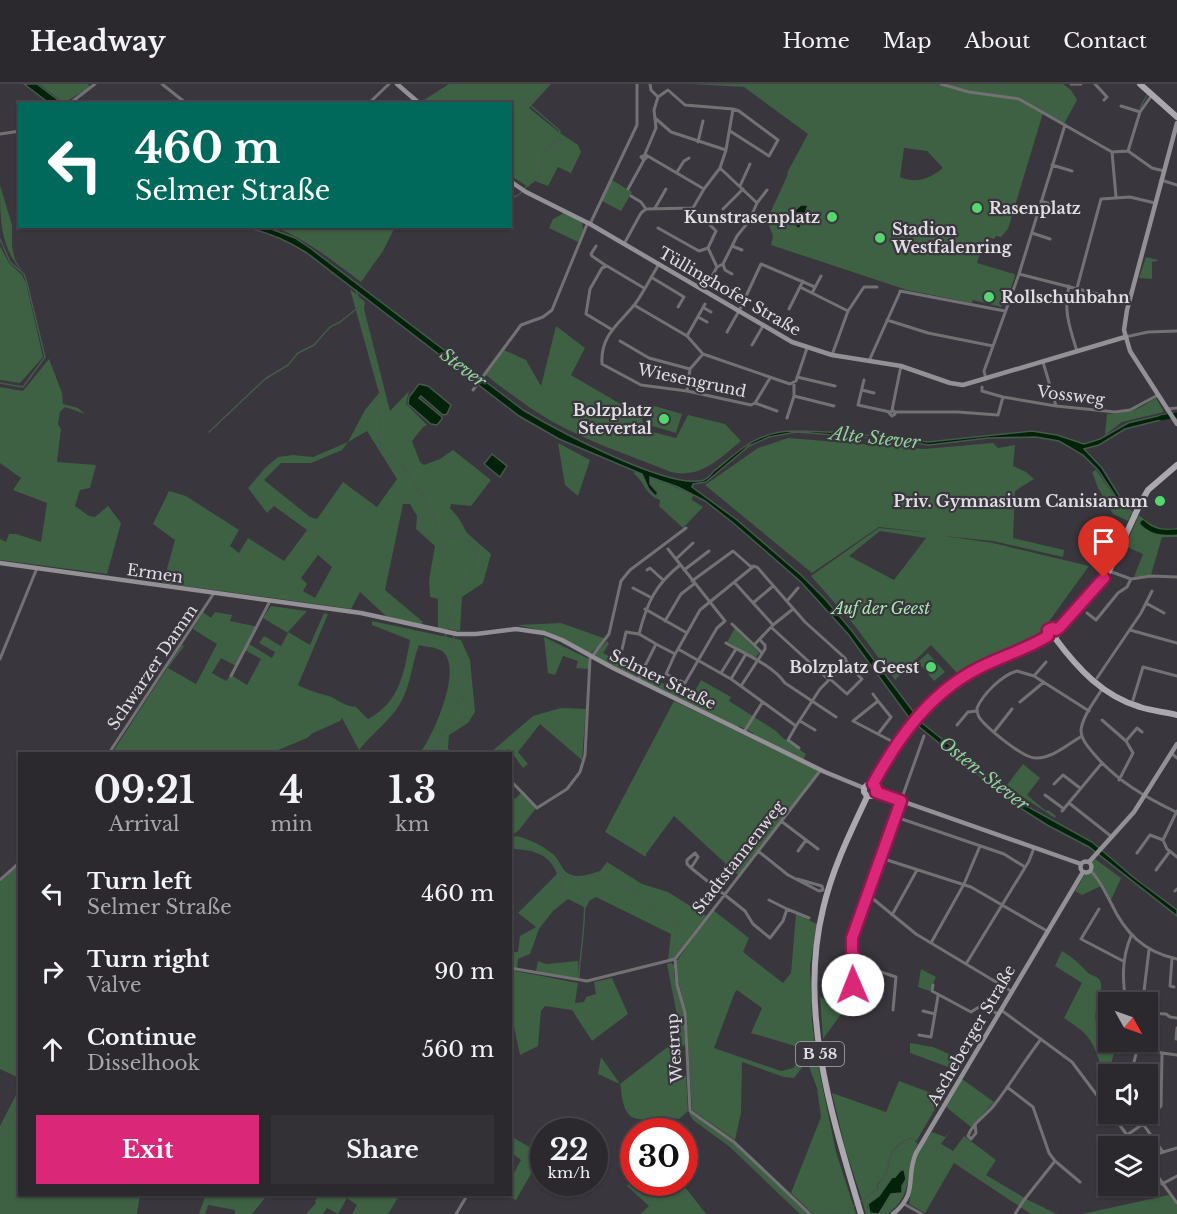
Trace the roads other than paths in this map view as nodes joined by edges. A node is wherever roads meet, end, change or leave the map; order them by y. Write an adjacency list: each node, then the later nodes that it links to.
1 (95, 84): 15 (street)
2 (162, 84): 16 (street)
3 (389, 84): 17 (street)
4 (397, 84): 18 (main road)
5 (637, 84): 62 (street)
6 (650, 84): 13 (street)
7 (941, 84): 27 (street)
8 (1071, 84): 9 (street)
9 (1081, 84)
10 (1095, 84): 14 (street)
11 (1140, 84): 12 (main road)
12 (1150, 93): 21 (street); 22 (main road)
13 (658, 97): 20 (street); 23 (street)
14 (1104, 99)
15 (72, 102)
16 (184, 102)
17 (370, 102)
18 (418, 102)
19 (1121, 106): 21 (street)
20 (733, 109): 30 (street); 30 (street)
21 (1140, 112): 34 (street)
22 (1177, 117)
23 (655, 118): 26 (street); 28 (street)
24 (703, 121): 32 (street)
25 (1177, 123): 42 (main road)
26 (662, 124): 28 (street); 32 (street)
27 (1065, 125): 35 (street); 39 (street)
28 (656, 128): 36 (street)
29 (18, 131): 31 (street)
30 (730, 131): 33 (street)
31 (0, 135)
32 (698, 142): 33 (street)
33 (726, 150): 40 (street)
34 (1128, 151): 35 (street); 42 (street)
35 (1112, 152): 53 (street)
36 (645, 157): 43 (street); 48 (street)
37 (689, 158): 43 (street)
38 (750, 165): 47 (street)
39 (1052, 165): 41 (street); 54 (street)
40 (720, 168): 47 (street); 50 (street)
41 (1072, 171)
42 (1164, 171): 44 (main road)
43 (677, 172): 50 (street)
44 (1161, 180): 46 (street); 56 (main road)
45 (512, 182): 62 (main road, Tüllinghofer Straße)
46 (1177, 185)
47 (741, 188): 55 (street); 61 (street)
48 (628, 189)
49 (666, 189): 58 (street)
50 (704, 189): 59 (street)
51 (767, 190): 55 (street)
52 (631, 196): 60 (street)
53 (1116, 197): 56 (street); 85 (street)
54 (1041, 201): 57 (street); 64 (street)
55 (757, 203): 68 (street)
56 (1155, 203): 88 (main road)
57 (1060, 207)
58 (655, 208): 59 (street); 60 (street)
59 (693, 208): 69 (street)
60 (646, 209): 66 (street)
61 (723, 209)
62 (589, 223): 66 (main road, Tüllinghofer Straße); 123 (street)
63 (658, 228): 69 (street)
64 (1032, 233): 65 (street); 75 (street)
65 (1050, 239)
66 (624, 244): 71 (main road, Tüllinghofer Straße)
67 (596, 246): 73 (street)
68 (732, 246): 70 (street); 72 (street)
69 (708, 248): 74 (street)
70 (742, 250)
71 (659, 264): 77 (street, Wiesengrund); 86 (main road, Tüllinghofer Straße)
72 (723, 264): 74 (street); 76 (street)
73 (605, 266): 84 (street); 100 (street)
74 (717, 267): 86 (street)
75 (1019, 273): 80 (street); 93 (street)
76 (732, 274)
77 (651, 276): 84 (street, Wiesengrund); 90 (street)
78 (821, 276): 82 (street)
79 (803, 281): 81 (street); 82 (street); 95 (street)
80 (1069, 286): 85 (street); 109 (street)
81 (800, 287): 87 (street); 91 (street)
82 (815, 287): 87 (street)
83 (877, 287): 92 (street)
84 (644, 288): 89 (street, Wiesengrund)
85 (1077, 288): 88 (street)
86 (704, 291): 95 (main road, Tüllinghofer Straße)
87 (812, 293): 92 (street)
88 (1129, 302): 104 (main road)
89 (634, 305): 100 (street, Wiesengrund); 103 (street)
90 (678, 307)
91 (789, 309)
92 (848, 311): 111 (street)
93 (1005, 311): 97 (street); 107 (street)
94 (711, 312): 96 (street)
95 (739, 312): 99 (main road, Tüllinghofer Straße); 102 (street)
96 (698, 318): 98 (street); 103 (street)
97 (887, 320): 107 (street); 112 (street)
98 (707, 322)
99 (763, 326): 106 (street); 108 (main road, Tüllinghofer Straße)
100 (611, 330): 125 (street, Wiesengrund)
101 (1177, 331): 104 (street, Tüllinghofer Straße)
102 (727, 332)
103 (687, 336): 110 (street)
104 (1125, 337): 109 (main road, Tüllinghofer Straße); 127 (main road)
105 (620, 341): 115 (street)
106 (752, 345)
107 (993, 346): 118 (street)
108 (807, 348): 111 (main road, Tüllinghofer Straße); 116 (street)
109 (1077, 351): 113 (main road, Tüllinghofer Straße)
110 (703, 354): 115 (street); 117 (street)
111 (832, 355): 112 (main road, Tüllinghofer Straße)
112 (869, 361): 114 (main road, Tüllinghofer Straße)
113 (1042, 362): 118 (main road, Tüllinghofer Straße); 133 (street)
114 (901, 366): 118 (main road, Tüllinghofer Straße); 138 (street)
115 (690, 369): 125 (street)
116 (797, 377): 120 (street); 121 (street)
117 (770, 378): 120 (street); 130 (street)
118 (986, 379)
119 (864, 380): 124 (street)
120 (794, 384): 128 (street)
121 (835, 386)
122 (981, 387): 129 (street, Vossweg)
123 (474, 389)
124 (862, 390): 126 (street); 132 (street)
125 (687, 391): 130 (street, Wiesengrund)
126 (874, 393)
127 (1158, 395): 133 (street, Vossweg); 135 (main road)
128 (794, 396): 131 (street); 139 (street)
129 (1003, 397): 133 (street, Vossweg); 138 (street)
130 (755, 403): 136 (street, Wiesengrund)
131 (834, 405)
132 (858, 405): 137 (street); 138 (street)
133 (1056, 406)
134 (1177, 408): 135 (street)
135 (1168, 410): 140 (main road)
136 (777, 411)
137 (857, 411)
138 (892, 412)
139 (787, 418)
140 (1175, 422)
141 (1177, 465): 153 (main road)
142 (686, 528): 193 (street)
143 (693, 543): 146 (street)
144 (668, 549): 146 (street)
145 (709, 551): 152 (street)
146 (676, 560): 148 (street)
147 (0, 563): 150 (main road, Ermen)
148 (680, 565): 152 (street); 155 (street)
149 (754, 566): 157 (street); 158 (street); 159 (street)
150 (37, 568): 163 (main road, Ermen); 194 (street)
151 (647, 570): 155 (street)
152 (684, 570): 157 (street)
153 (1109, 571): 156 (street); 181 (main road)
154 (1177, 577): 156 (street)
155 (662, 579): 164 (street)
156 (1131, 579): 173 (street)
157 (693, 583): 167 (street); 174 (street)
158 (735, 583): 167 (street); 168 (street)
159 (773, 586): 166 (street); 168 (street)
160 (633, 588): 164 (street)
161 (798, 588): 166 (street)
162 (1152, 591): 169 (street)
163 (214, 593): 165 (main road, Ermen); 236 (street, Schwarzer Damm)
164 (652, 598): 170 (street)
165 (271, 601): 178 (main road, Ermen); 200 (street)
166 (787, 601): 171 (street)
167 (709, 603): 179 (street); 195 (street)
168 (753, 603): 176 (street)
169 (1146, 603): 172 (street); 177 (street)
170 (645, 609): 174 (street); 180 (street)
171 (793, 609): 176 (street); 197 (street)
172 (1164, 613)
173 (1087, 614)
174 (665, 621): 179 (street)
175 (732, 624): 186 (street)
176 (772, 627): 182 (street); 206 (street)
177 (1130, 630): 184 (street); 203 (street)
178 (450, 633): 193 (main road, Selmer Straße)
179 (687, 633): 187 (street)
180 (639, 634): 185 (street); 190 (street)
181 (1056, 634): 209 (main road); 233 (main road)
182 (760, 640): 186 (street); 189 (street)
183 (726, 643): 188 (street)
184 (1177, 643)
185 (656, 644): 191 (street); 205 (street)
186 (754, 645): 189 (street)
187 (678, 649): 191 (street); 195 (street)
188 (736, 649): 192 (street); 199 (street)
189 (762, 653): 196 (street)
190 (621, 654)
191 (675, 654): 195 (street)
192 (746, 654): 196 (street); 204 (street)
193 (592, 657): 205 (main road, Selmer Straße); 242 (street)
194 (0, 659)
195 (699, 661): 199 (street)
196 (757, 661): 208 (street); 212 (street)
197 (847, 662): 206 (street); 206 (street)
198 (1046, 662): 201 (street)
199 (721, 673): 204 (street)
200 (231, 676)
201 (1034, 676): 207 (street); 217 (street)
202 (1177, 676): 211 (street)
203 (1097, 678)
204 (731, 679): 208 (street)
205 (638, 680): 226 (main road, Selmer Straße)
206 (830, 680): 212 (street)
207 (1044, 682): 215 (street); 218 (street)
208 (741, 686): 214 (street)
209 (1102, 689): 218 (street); 219 (main road)
210 (873, 694): 213 (street)
211 (1132, 700)
212 (812, 701): 220 (street); 222 (street)
213 (878, 701): 229 (street); 229 (street)
214 (762, 702): 224 (street); 226 (street)
215 (1020, 702)
216 (1012, 709): 227 (street)
217 (977, 711): 223 (street); 227 (street)
218 (1089, 711): 231 (street)
219 (1177, 715)
220 (837, 717)
221 (1102, 720): 232 (street)
222 (800, 721): 224 (street); 225 (street)
223 (957, 725)
224 (796, 726): 235 (street)
225 (815, 730)
226 (744, 732): 240 (main road, Selmer Straße)
227 (994, 732): 231 (street)
228 (1142, 732): 232 (street)
229 (878, 734): 233 (street)
230 (924, 736): 251 (street)
231 (1082, 736): 239 (street)
232 (1126, 741): 241 (street)
233 (897, 744): 243 (main road)
234 (1177, 744): 237 (main road)
235 (799, 748)
236 (110, 752)
237 (1171, 753): 238 (street); 250 (main road)
238 (1177, 758)
239 (1102, 764): 241 (street); 246 (street)
240 (821, 770): 245 (main road, Selmer Straße); 255 (street, Stadtstannenweg)
241 (1119, 780): 250 (street)
242 (512, 782)
243 (873, 784): 245 (main road); 247 (main road)
244 (1054, 784): 246 (street)
245 (864, 788): 249 (main road)
246 (1080, 788): 252 (street)
247 (876, 792): 249 (main road); 251 (main road)
248 (1045, 795): 252 (street)
249 (867, 796): 340 (main road, B 58)
250 (1145, 796): 253 (street); 256 (main road)
251 (901, 801): 254 (street); 260 (main road)
252 (1070, 803): 256 (street)
253 (1177, 812): 258 (street)
254 (895, 817): 259 (street); 267 (street)
255 (781, 821): 257 (street); 262 (street, Stadtstannenweg)
256 (1112, 837): 268 (main road)
257 (806, 840): 261 (street); 263 (street)
258 (1163, 840): 264 (street); 265 (street)
259 (980, 846): 271 (street); 279 (street)
260 (1034, 848): 270 (main road); 271 (street)
261 (818, 849)
262 (758, 851): 277 (street); 281 (street, Stadtstannenweg)
263 (798, 851)
264 (1170, 851): 266 (street); 274 (street)
265 (1137, 853)
266 (1177, 857)
267 (881, 858): 273 (street); 280 (street)
268 (1089, 862): 270 (main road); 275 (main road)
269 (18, 864): 278 (street)
270 (1082, 864): 276 (main road)
271 (1025, 867): 285 (street)
272 (691, 868): 272 (street); 281 (street)
273 (917, 870): 279 (street); 288 (street)
274 (1156, 870)
275 (1091, 871): 276 (main road); 291 (street)
276 (1083, 872): 290 (main road, Ascheberger Straße)
277 (797, 879): 277 (street)
278 (0, 880)
279 (964, 884): 285 (street); 292 (street)
280 (868, 893): 282 (street); 283 (street)
281 (724, 894): 286 (street); 294 (street, Stadtstannenweg)
282 (872, 898): 283 (street); 288 (street)
283 (866, 899): 297 (street)
284 (770, 900): 286 (street)
285 (1003, 904): 290 (street); 298 (street)
286 (787, 909): 289 (street)
287 (1099, 909): 296 (street)
288 (892, 915): 292 (street)
289 (809, 918)
290 (1047, 931): 302 (main road, Ascheberger Straße)
291 (1131, 936): 293 (street); 296 (street)
292 (931, 943): 298 (street)
293 (1149, 950): 295 (street); 303 (street)
294 (675, 959): 299 (street); 339 (street, Westrup)
295 (1175, 959): 301 (street)
296 (1123, 961): 304 (street)
297 (857, 964): 305 (street); 307 (street)
298 (966, 964): 302 (street)
299 (512, 968)
300 (933, 985): 306 (street)
301 (1174, 987)
302 (1011, 991): 309 (main road, Ascheberger Straße)
303 (1144, 991)
304 (1125, 992)
305 (853, 993)
306 (938, 996): 309 (street); 310 (street)
307 (893, 1010)
308 (923, 1011): 310 (street)
309 (999, 1012): 315 (street); 337 (main road, Ascheberger Straße)
310 (935, 1014): 314 (street)
311 (1158, 1014): 312 (street)
312 (1177, 1018)
313 (1177, 1028): 316 (street)
314 (919, 1035)
315 (1041, 1039): 320 (street); 321 (street)
316 (1176, 1039)
317 (1157, 1052): 318 (street)
318 (1162, 1054): 319 (street); 322 (street)
319 (1177, 1055)
320 (1007, 1087): 323 (street); 330 (street)
321 (1098, 1096)
322 (1158, 1109)
323 (975, 1124)
324 (1119, 1124): 326 (street)
325 (1143, 1124): 326 (street); 328 (street)
326 (1127, 1135)
327 (1177, 1148): 328 (street)
328 (1163, 1152): 329 (street)
329 (1158, 1155)
330 (1055, 1161): 333 (street); 343 (street)
331 (1177, 1176): 334 (street)
332 (1158, 1178): 334 (street)
333 (1080, 1182)
334 (1162, 1184): 336 (street)
335 (467, 1196): 338 (street)
336 (1177, 1203)
337 (904, 1204): 341 (main road); 342 (street)
338 (456, 1214)
339 (810, 1214)
340 (861, 1214)
341 (894, 1214)
342 (922, 1214)
343 (1016, 1214)

